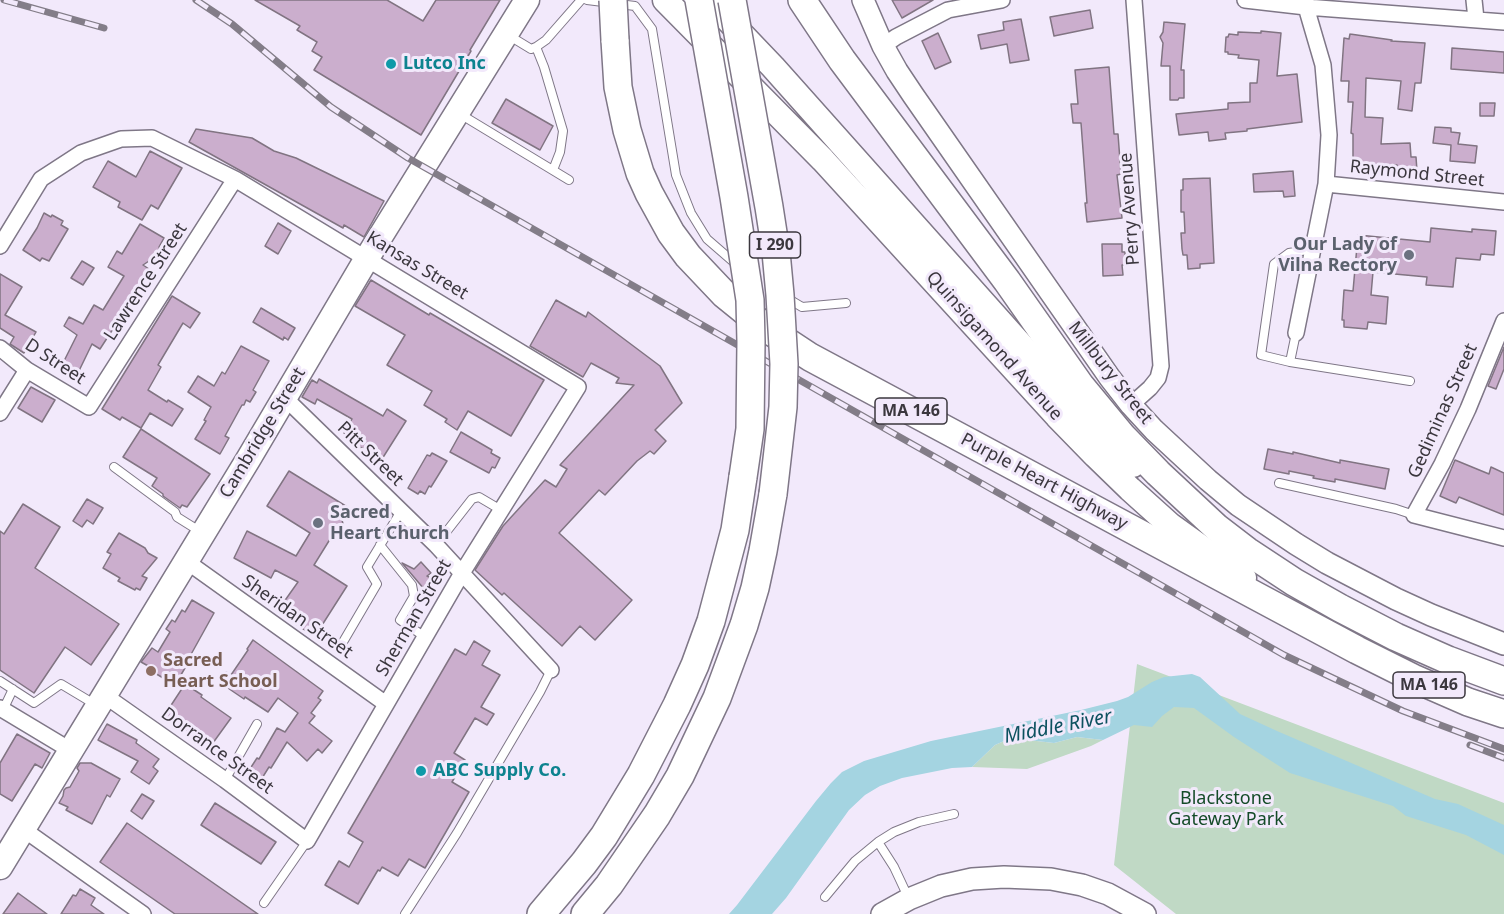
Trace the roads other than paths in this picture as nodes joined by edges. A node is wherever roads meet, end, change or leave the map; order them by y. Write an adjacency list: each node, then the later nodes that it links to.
1 (527, 0): 19 (main road, Cambridge Street)
2 (580, 0): 21 (lane)
3 (587, 0): 31 (lane)
4 (614, 0): 60 (highway, Purple Heart Highway / MA 146, bridge)
5 (665, 0): 60 (main road, Quinsigamond Avenue)
6 (699, 0): 82 (highway, I 290, bridge)
7 (709, 0): 49 (main road, Quinsigamond Avenue)
8 (732, 0): 83 (highway, I 290, bridge)
9 (802, 0): 49 (highway, MA 146)
10 (863, 0): 20 (main road, Millbury Street)
11 (1002, 0): 16 (street)
12 (1134, 0): 42 (street, Perry Avenue)
13 (1245, 0): 15 (street)
14 (1474, 0): 17 (street)
15 (1306, 3): 17 (street); 26 (street)
16 (960, 4): 20 (street)
17 (1476, 19): 18 (street)
18 (1504, 22)
19 (506, 33): 21 (lane); 22 (main road, Cambridge Street)
20 (883, 46): 42 (main road, Millbury Street)
21 (536, 47): 23 (lane)
22 (457, 112): 23 (lane); 30 (main road, Cambridge Street)
23 (553, 170): 25 (lane)
24 (235, 179): 28 (street, Kansas Street); 30 (street, Kansas Street); 43 (street, Lawrence Street)
25 (569, 180)
26 (1326, 184): 27 (street, Raymond Street); 29 (street)
27 (1504, 202)
28 (0, 246)
29 (1313, 249): 35 (street); 37 (lane)
30 (367, 258): 40 (street, Kansas Street); 41 (main road, Cambridge Street)
31 (759, 279)
32 (767, 285): 33 (lane)
33 (846, 303)
34 (1504, 321): 50 (street, Gediminas Street)
35 (1296, 333): 37 (lane)
36 (0, 348): 38 (street, D Street)
37 (1290, 362): 39 (lane)
38 (27, 370): 43 (street, D Street); 44 (street)
39 (1410, 381)
40 (578, 387): 47 (street, Sherman Street)
41 (285, 398): 48 (street, Pitt Street); 51 (main road, Cambridge Street)
42 (1131, 405): 59 (main road, Millbury Street)
43 (89, 407)
44 (0, 413)
45 (114, 467): 51 (lane)
46 (1279, 483): 50 (lane)
47 (501, 510): 54 (lane); 56 (street, Sherman Street)
48 (401, 511): 53 (lane); 54 (street, Pitt Street)
49 (1200, 513): 63 (highway, MA 146)
50 (1414, 515): 52 (street)
51 (202, 533): 55 (main road, Cambridge Street)
52 (1504, 538)
53 (380, 545): 57 (lane); 58 (lane)
54 (436, 545): 56 (street, Pitt Street)
55 (186, 561): 65 (main road, Cambridge Street); 66 (street, Sheridan Street)
56 (462, 573): 57 (street, Sherman Street); 61 (street, Pitt Street)
57 (425, 637): 66 (street, Sherman Street)
58 (343, 642)
59 (1504, 644)
60 (1357, 650): 68 (highway, Purple Heart Highway / MA 146)
61 (551, 670): 81 (lane)
62 (0, 681): 64 (lane)
63 (1504, 681)
64 (13, 689): 65 (lane); 67 (lane)
65 (100, 700): 70 (main road, Cambridge Street); 71 (street, Dorrance Street)
66 (386, 704): 74 (street, Sherman Street)
67 (2, 709): 70 (street)
68 (1504, 714)
69 (257, 724): 71 (lane)
70 (70, 752): 73 (main road, Cambridge Street)
71 (225, 780): 74 (street, Dorrance Street)
72 (954, 814): 75 (lane)
73 (23, 829): 76 (main road, Cambridge Street); 80 (street)
74 (307, 841): 79 (lane)
75 (879, 842): 77 (lane); 78 (lane)
76 (0, 867)
77 (825, 897)
78 (909, 899): 84 (main road); 85 (main road)
79 (264, 903)
80 (132, 911)
81 (405, 914)
82 (541, 914)
83 (585, 914)
84 (882, 914)
85 (1145, 914)

